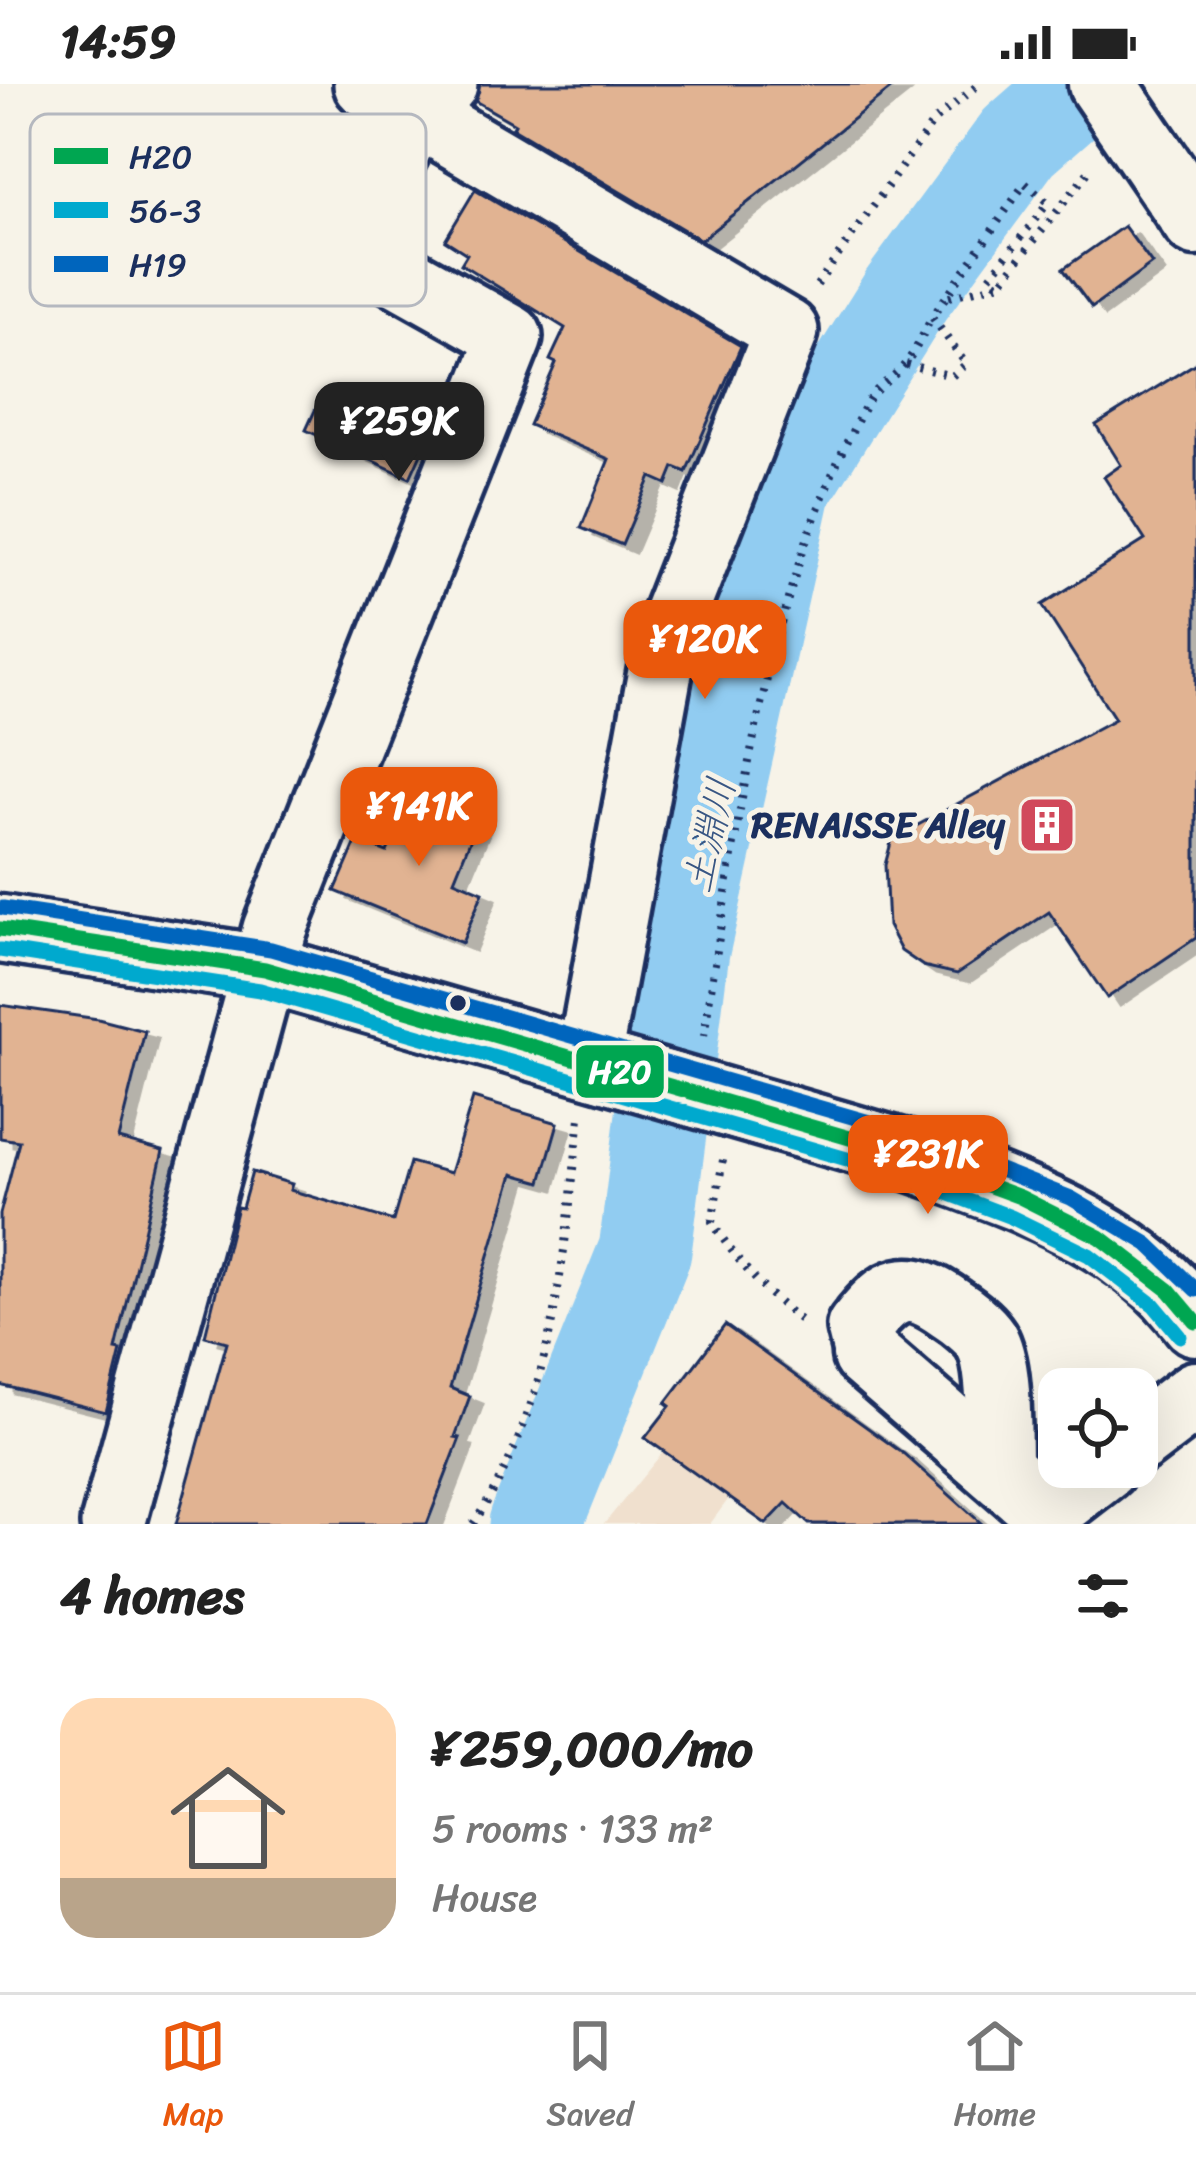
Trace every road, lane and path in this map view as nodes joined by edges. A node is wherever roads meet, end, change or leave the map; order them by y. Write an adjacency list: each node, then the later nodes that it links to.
1 (979, 84): 9 (path)
2 (410, 93): 9 (street)
3 (1110, 120): 4 (street); 5 (path)
4 (1196, 222)
5 (1000, 284): 7 (path); 7 (path)
6 (426, 290): 12 (street)
7 (946, 298): 8 (path)
8 (932, 317): 10 (path); 10 (path)
9 (786, 331): 14 (street)
10 (906, 364): 13 (path)
11 (0, 929): 12 (street)
12 (265, 969): 14 (street); 22 (street)
13 (695, 1067): 14 (street); 16 (street)
14 (593, 1083): 23 (path)
15 (723, 1159): 17 (path)
16 (1196, 1322)
17 (866, 1354): 21 (street); 21 (street)
18 (1196, 1395): 19 (street)
19 (1158, 1424)
20 (1056, 1488): 21 (street)
21 (1025, 1502)
22 (113, 1524)
23 (473, 1524)

